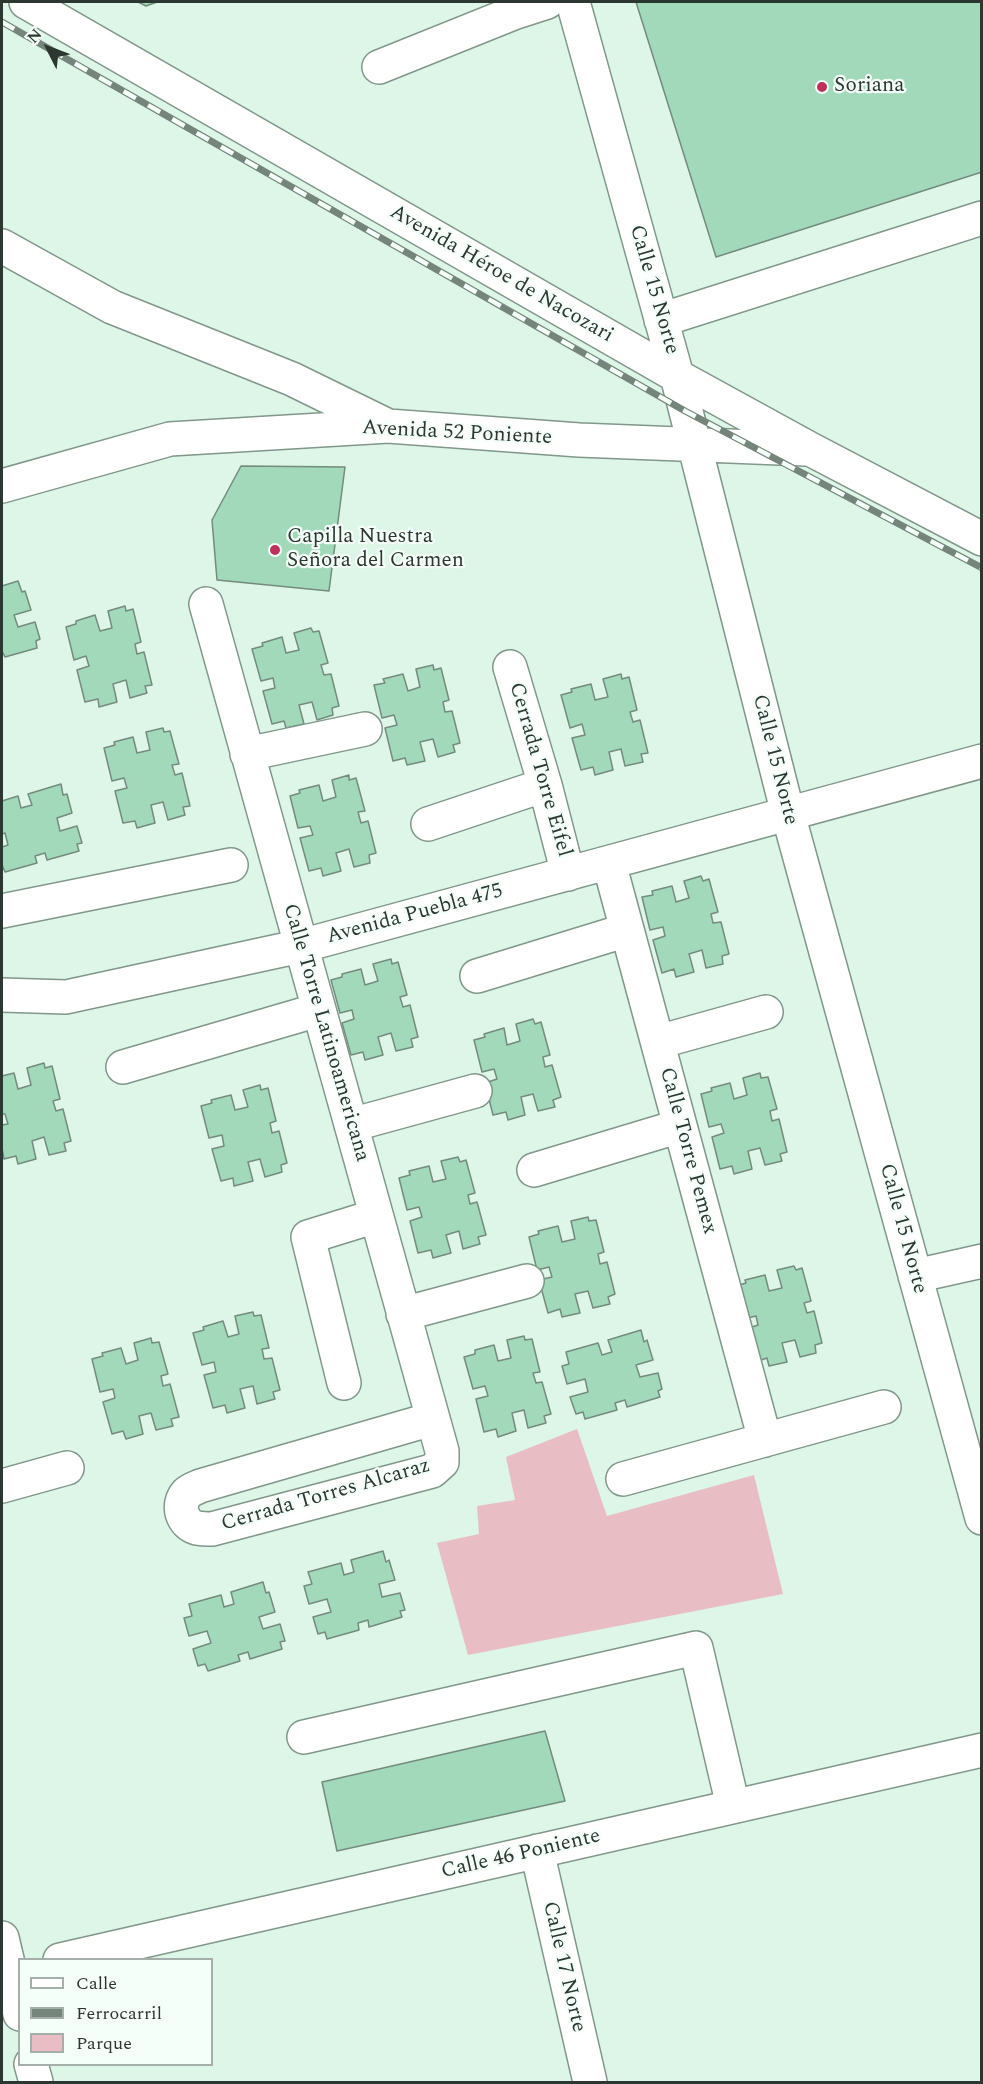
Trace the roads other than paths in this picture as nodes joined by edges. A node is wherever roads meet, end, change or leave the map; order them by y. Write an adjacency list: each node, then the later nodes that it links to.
1 (26, 2): 8 (street, Avenida Héroe de Nacozari)
2 (547, 2): 4 (street)
3 (573, 2): 7 (street, Calle 15 Norte)
4 (379, 67)
5 (981, 218): 7 (street)
6 (2, 246): 9 (street)
7 (661, 320): 8 (street, Calle 15 Norte)
8 (677, 376): 10 (street, Calle 15 Norte); 11 (street, Avenida Héroe de Nacozari)
9 (388, 426): 10 (street, Avenida 52 Poniente); 12 (street, Avenida 52 Poniente)
10 (693, 444): 11 (street, Avenida 52 Poniente); 20 (street, Calle 15 Norte)
11 (810, 450): 13 (street, Avenida Héroe de Nacozari)
12 (2, 486)
13 (981, 539)
14 (206, 604): 17 (street, Calle Torre Latinoamericana)
15 (510, 667): 19 (street, Cerrada Torre Eifel)
16 (365, 729): 17 (street)
17 (247, 754): 27 (street, Calle Torre Latinoamericana)
18 (981, 761): 20 (street, Avenida Puebla 475)
19 (545, 785): 21 (street); 24 (street, Cerrada Torre Eifel)
20 (788, 814): 22 (street, Avenida Puebla 475); 40 (street, Calle 15 Norte)
21 (428, 824)
22 (609, 862): 24 (street, Avenida Puebla 475); 26 (street, Calle Torre Pemex)
23 (231, 865): 25 (street)
24 (568, 874): 27 (street, Avenida Puebla 475)
25 (2, 911)
26 (627, 930): 28 (street); 32 (street, Calle Torre Pemex)
27 (301, 946): 29 (street, Avenida Puebla 475); 30 (street, Calle Torre Latinoamericana)
28 (477, 976)
29 (2, 995)
30 (318, 1010): 33 (street); 35 (street, Calle Torre Latinoamericana)
31 (766, 1012): 32 (street)
32 (658, 1042): 36 (street, Calle Torre Pemex)
33 (123, 1067)
34 (475, 1091): 35 (street)
35 (351, 1125): 38 (street, Calle Torre Latinoamericana)
36 (680, 1126): 37 (street); 46 (street, Calle Torre Pemex)
37 (534, 1170)
38 (376, 1216): 42 (street, Calle Torre Latinoamericana); 43 (street)
39 (981, 1261): 40 (street)
40 (915, 1276): 51 (street, Calle 15 Norte)
41 (526, 1281): 42 (street)
42 (403, 1314): 45 (street, Calle Torre Latinoamericana)
43 (344, 1383)
44 (884, 1407): 46 (street)
45 (432, 1419): 47 (street, Calle Torre Latinoamericana); 47 (street, Cerrada Torres Alcaraz)
46 (765, 1440): 49 (street)
47 (442, 1462)
48 (67, 1468): 50 (street)
49 (623, 1479)
50 (2, 1486)
51 (981, 1518)
52 (304, 1737): 54 (street)
53 (981, 1750): 54 (street, Calle 46 Poniente)
54 (733, 1806): 55 (street, Calle 46 Poniente)
55 (537, 1851): 57 (street, Calle 46 Poniente); 62 (street, Calle 17 Norte)
56 (2, 1938): 58 (street)
57 (64, 1958)
58 (10, 1971): 59 (street)
59 (18, 2005)
60 (32, 2066): 61 (street)
61 (36, 2082)
62 (590, 2082)

